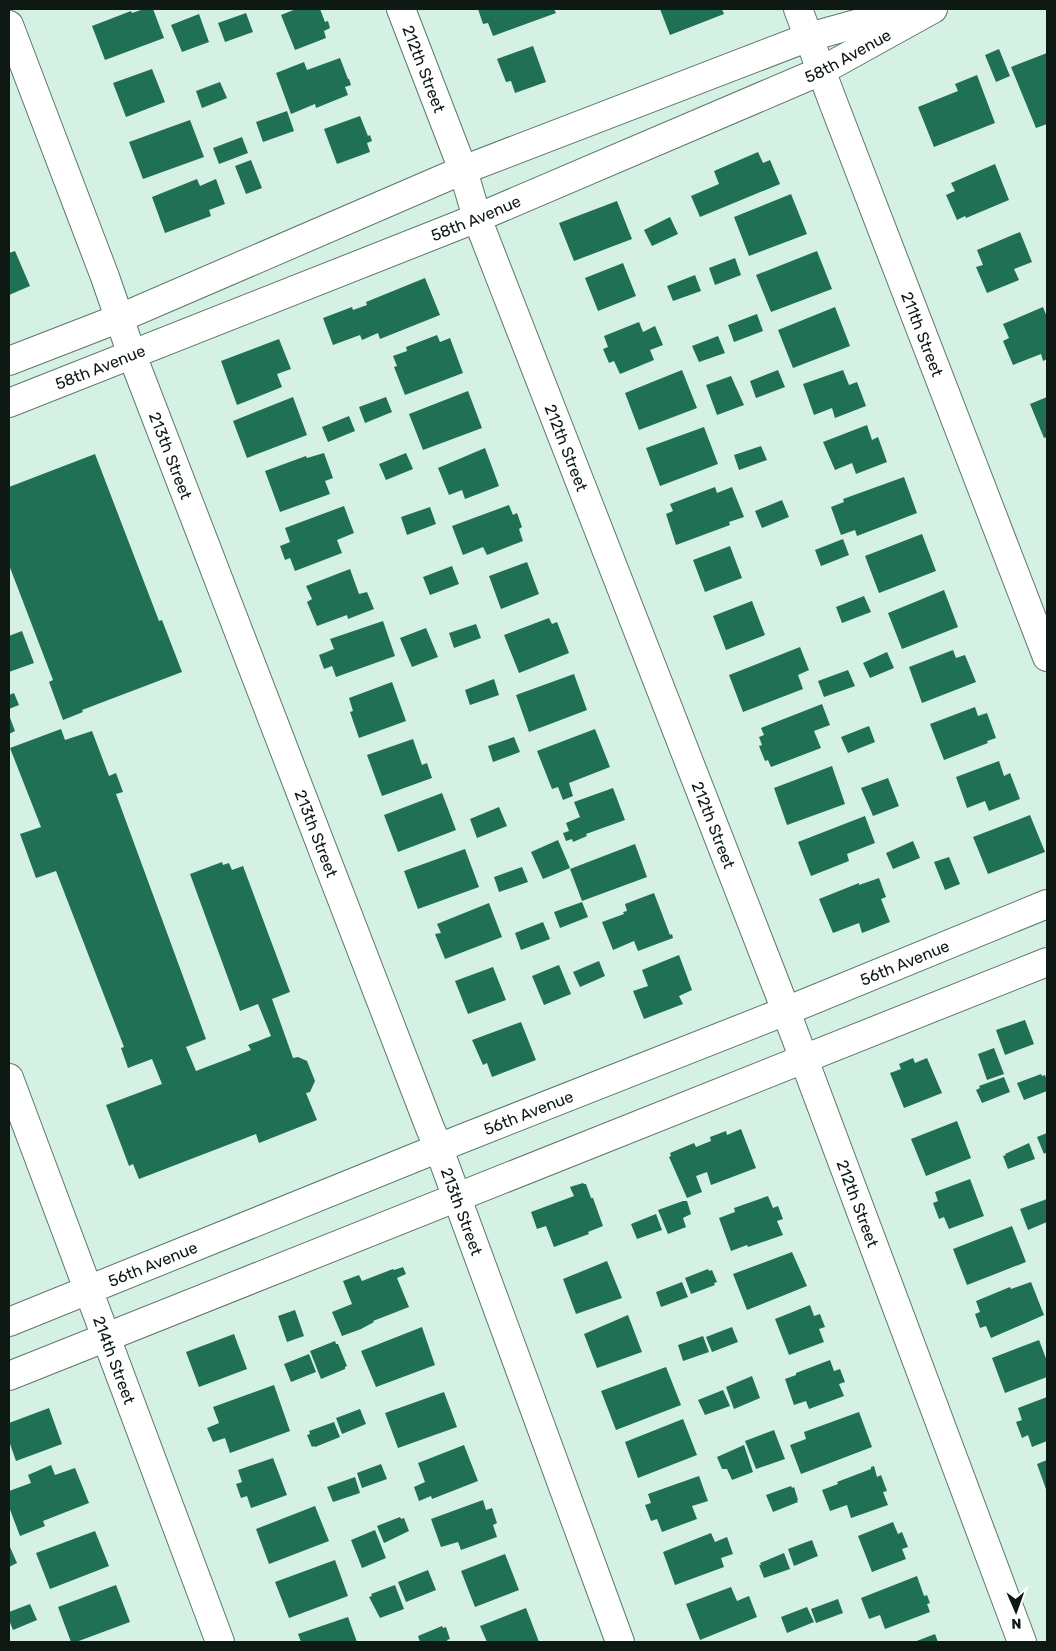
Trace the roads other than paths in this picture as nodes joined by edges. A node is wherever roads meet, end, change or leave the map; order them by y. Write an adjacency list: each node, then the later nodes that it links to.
1 (401, 9): 8 (street, 212th Street)
2 (798, 9): 6 (street, 211th Street)
3 (910, 9): 6 (street, 58th Avenue)
4 (933, 9): 7 (street, 58th Avenue)
5 (9, 25): 10 (street, 213th Street)
6 (809, 37): 7 (street, 211th Street); 8 (street, 58th Avenue)
7 (821, 71): 9 (street, 58th Avenue); 14 (street, 211th Street)
8 (463, 170): 9 (street, 212th Street); 10 (street, 58th Avenue)
9 (477, 218): 11 (street, 58th Avenue); 17 (street, 212th Street)
10 (120, 318): 11 (street, 213th Street); 12 (street, 58th Avenue)
11 (132, 355): 13 (street, 58th Avenue); 20 (street, 213th Street)
12 (9, 360)
13 (9, 403)
14 (1047, 657)
15 (1047, 904): 17 (street, 56th Avenue)
16 (1047, 962): 18 (street)
17 (786, 1011): 18 (street, 212th Street); 20 (street, 56th Avenue)
18 (804, 1058): 21 (street); 28 (street, 212th Street)
19 (9, 1078): 22 (street, 214th Street)
20 (439, 1148): 21 (street, 213th Street); 22 (street, 56th Avenue)
21 (456, 1198): 24 (street); 27 (street, 213th Street)
22 (90, 1290): 23 (street, 56th Avenue); 24 (street, 214th Street)
23 (9, 1322)
24 (106, 1337): 25 (street); 26 (street, 214th Street)
25 (9, 1376)
26 (220, 1642)
27 (620, 1642)
28 (1022, 1642)

